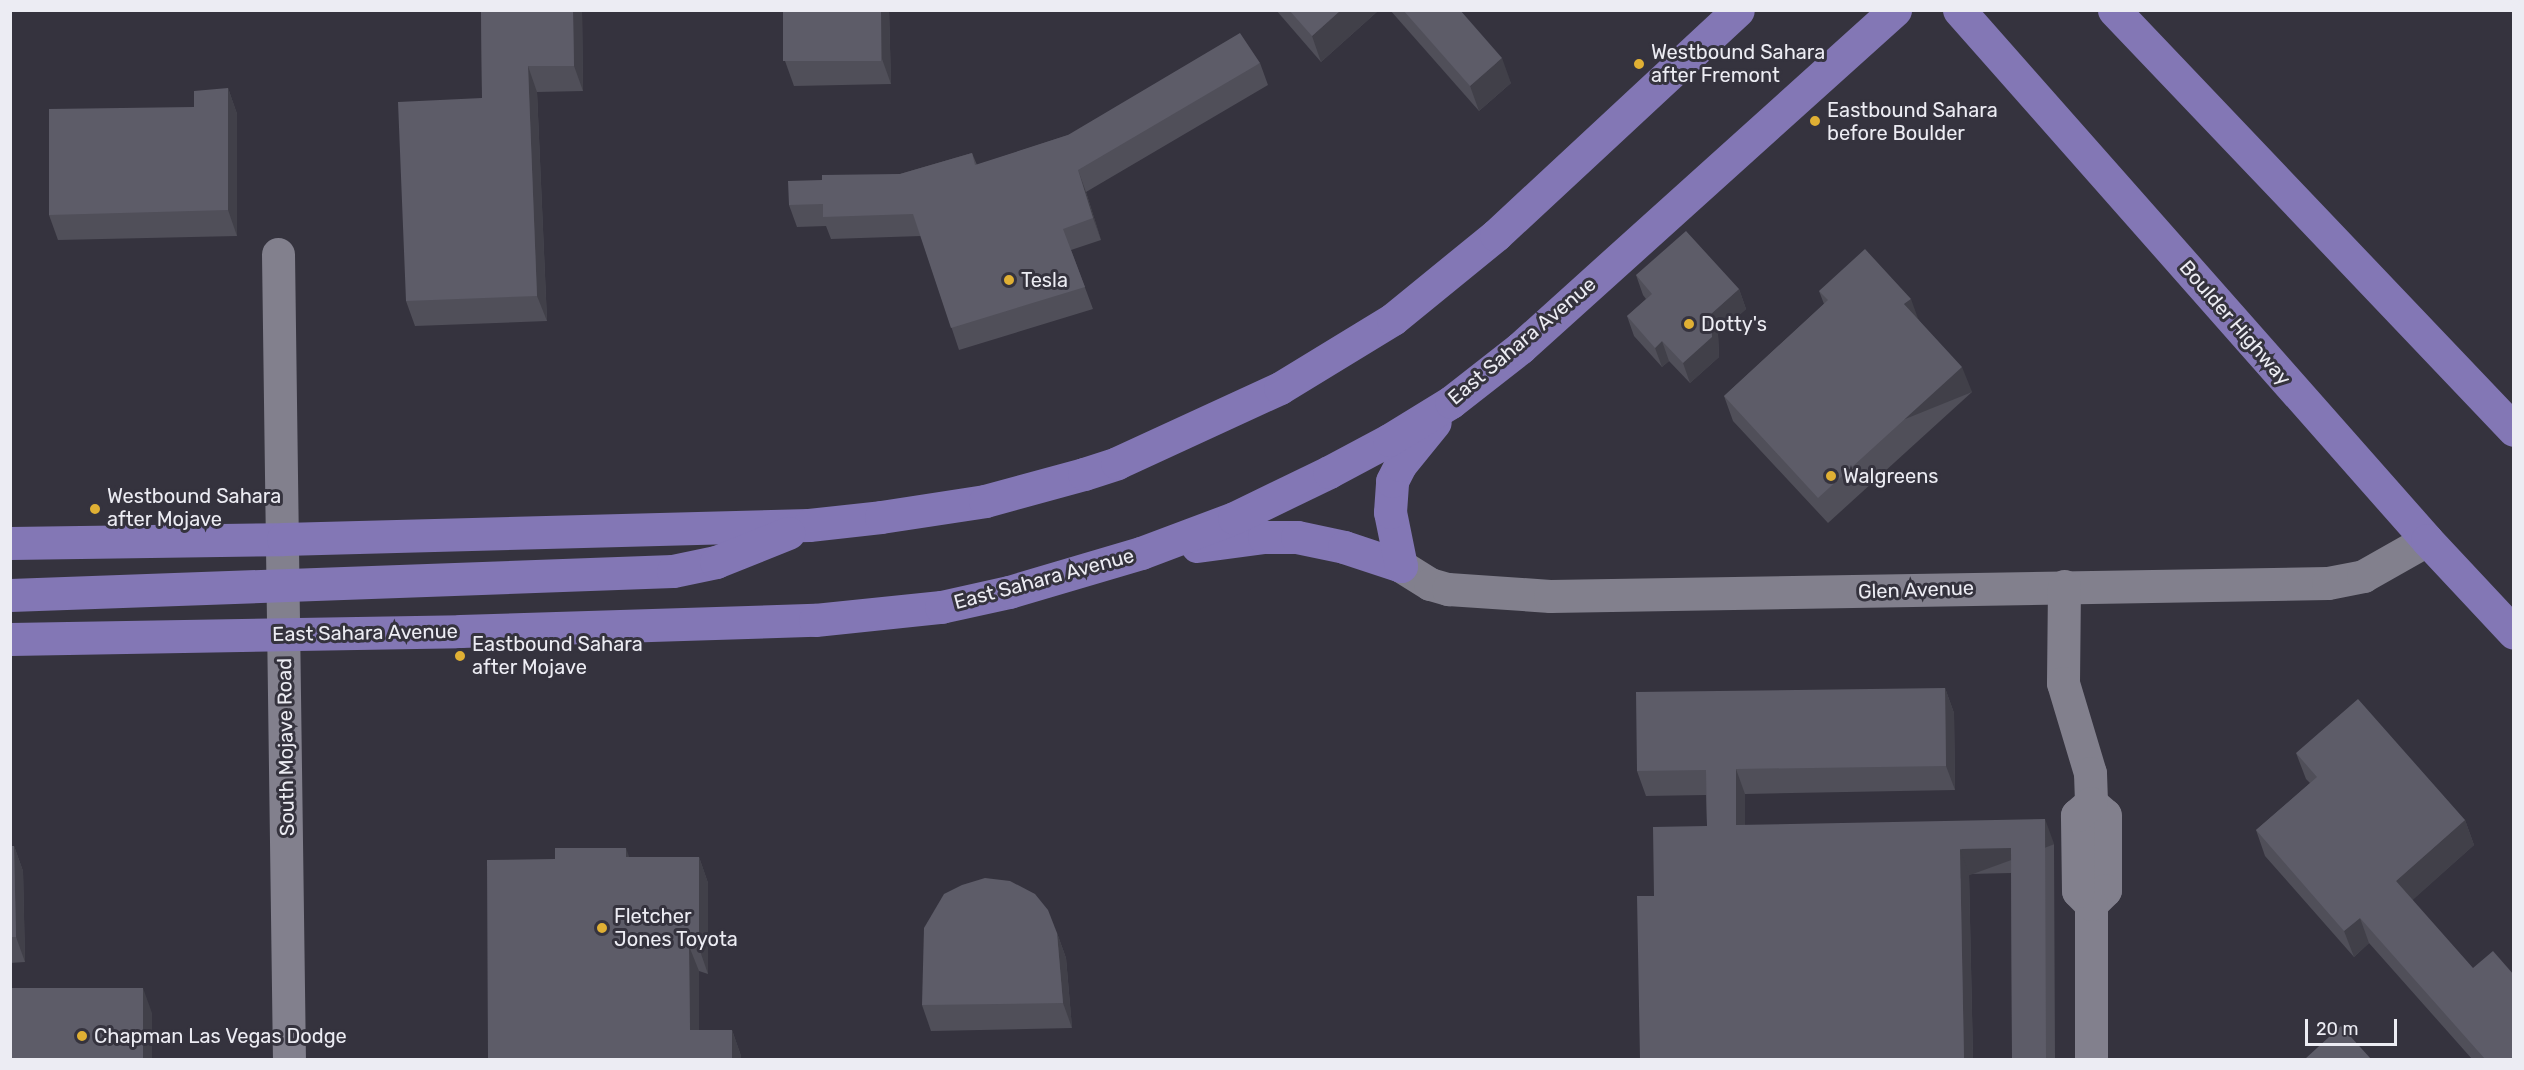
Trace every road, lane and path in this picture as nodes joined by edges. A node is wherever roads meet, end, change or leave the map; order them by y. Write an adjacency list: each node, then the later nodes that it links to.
1 (1738, 10): 8 (main road)
2 (1895, 10): 6 (main road, East Sahara Avenue)
3 (1959, 10): 10 (main road, Boulder Highway)
4 (2114, 10): 7 (main road)
5 (278, 254): 9 (street, South Mojave Road)
6 (1451, 402): 12 (main road, East Sahara Avenue); 13 (main road)
7 (2514, 430)
8 (809, 525): 9 (main road); 14 (main road)
9 (283, 539): 11 (main road); 14 (street, South Mojave Road)
10 (2427, 540): 15 (street, Glen Avenue); 17 (main road, Boulder Highway)
11 (10, 543)
12 (1141, 553): 13 (main road); 18 (main road, East Sahara Avenue)
13 (1401, 566): 15 (street, Glen Avenue)
14 (284, 584): 16 (main road); 18 (street, South Mojave Road)
15 (2064, 586): 21 (street)
16 (10, 595)
17 (2514, 633)
18 (285, 634): 19 (main road, East Sahara Avenue); 20 (street, South Mojave Road)
19 (10, 639)
20 (289, 1059)
21 (2091, 1059)

